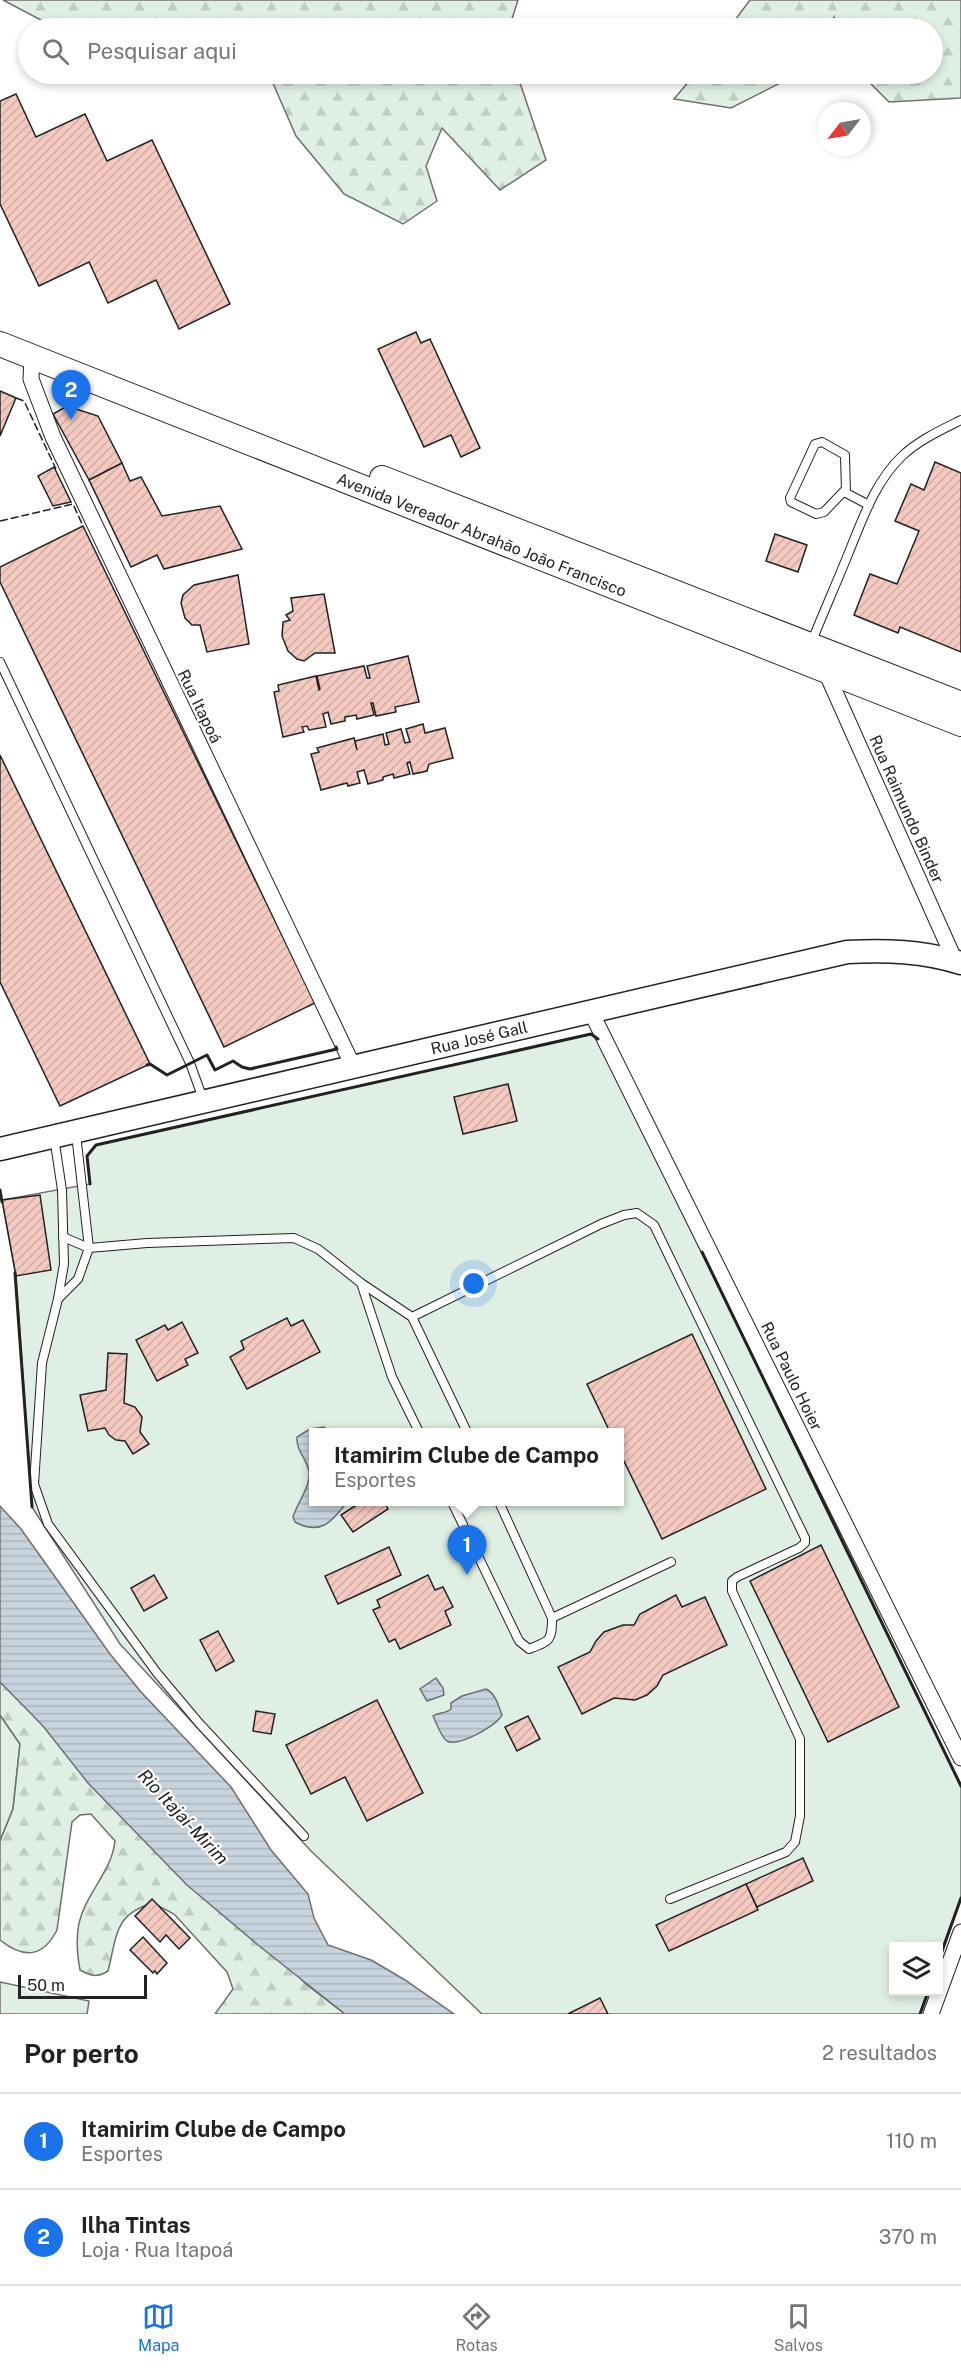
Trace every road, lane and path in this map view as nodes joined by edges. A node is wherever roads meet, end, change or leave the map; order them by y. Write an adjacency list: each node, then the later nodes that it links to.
1 (0, 328): 7 (main road, Avenida Vereador Abrahão João Francisco)
2 (0, 344): 3 (main road, Avenida Vereador Abrahão João Francisco)
3 (32, 356): 9 (main road, Avenida Vereador Abrahão João Francisco); 14 (street, Rua Itapoá)
4 (961, 420): 6 (lane)
5 (845, 490): 5 (lane); 6 (lane)
6 (869, 505): 7 (lane)
7 (810, 645): 10 (main road, Avenida Vereador Abrahão João Francisco)
8 (0, 662): 15 (lane)
9 (826, 672): 11 (main road, Avenida Vereador Abrahão João Francisco); 12 (street, Rua Raimundo Binder)
10 (961, 704)
11 (961, 724)
12 (958, 962): 13 (main road, Rua José Gall)
13 (590, 1011): 14 (main road, Rua José Gall); 30 (street, Rua Paulo Hoier)
14 (352, 1066): 15 (main road, Rua José Gall)
15 (204, 1101): 16 (main road, Rua José Gall)
16 (76, 1131): 17 (main road, Rua José Gall); 20 (lane)
17 (54, 1136): 18 (main road, Rua José Gall); 19 (lane)
18 (0, 1149)
19 (63, 1237): 20 (lane); 22 (lane)
20 (89, 1248): 21 (lane); 22 (lane)
21 (360, 1283): 23 (lane); 24 (lane)
22 (58, 1299): 31 (lane)
23 (412, 1317): 25 (lane); 32 (lane)
24 (417, 1428)
25 (466, 1428)
26 (454, 1506): 29 (lane)
27 (501, 1506): 29 (lane)
28 (671, 1562): 29 (lane)
29 (552, 1618)
30 (961, 1758)
31 (304, 1836)
32 (670, 1899)
33 (961, 1932): 34 (street)
34 (930, 2014)

